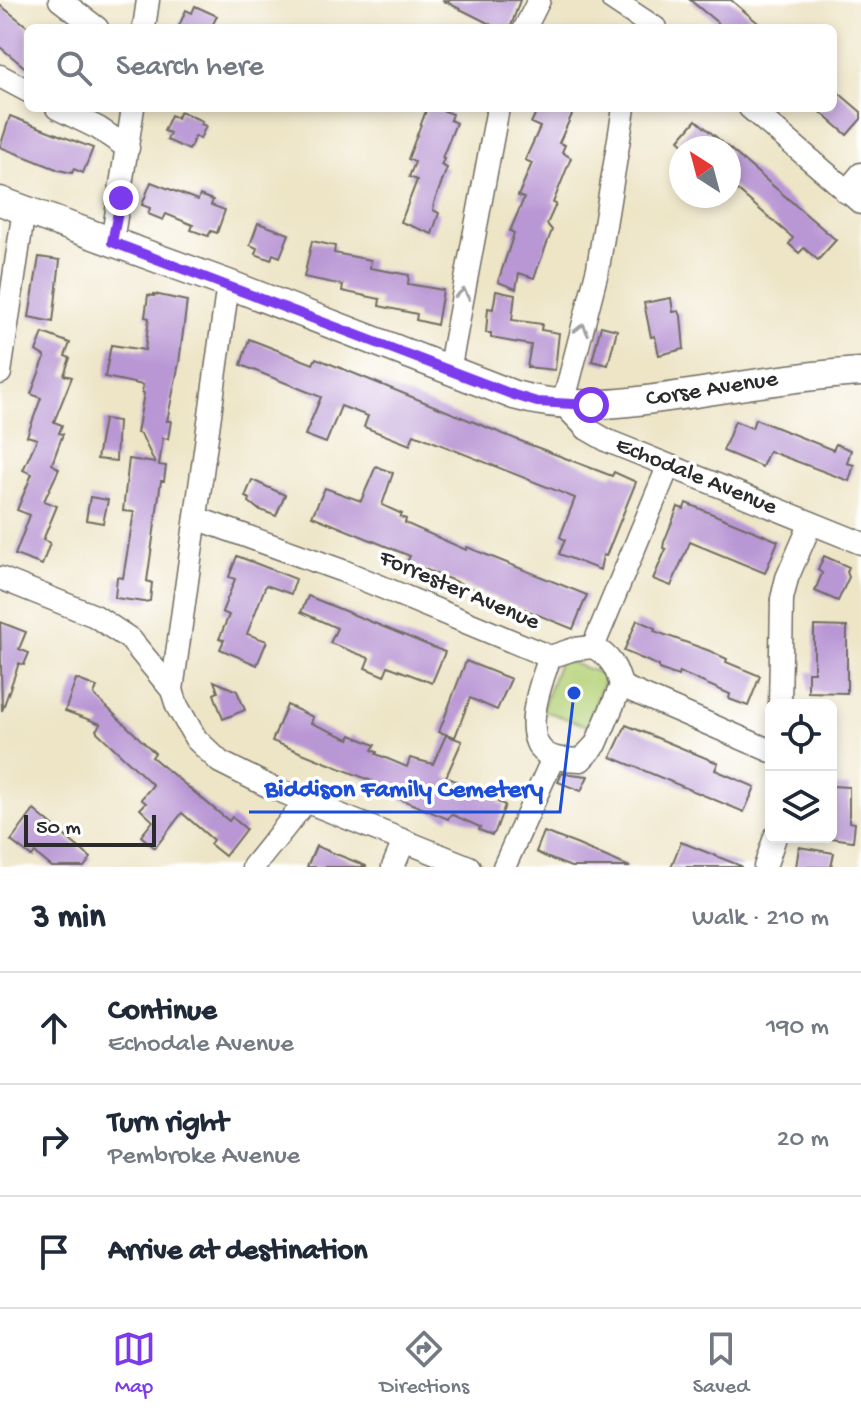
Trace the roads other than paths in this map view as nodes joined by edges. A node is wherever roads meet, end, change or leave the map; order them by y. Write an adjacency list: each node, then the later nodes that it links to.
1 (60, 0): 6 (street)
2 (148, 0): 7 (street)
3 (539, 0): 8 (street)
4 (613, 0): 5 (street)
5 (645, 18)
6 (92, 24)
7 (145, 24)
8 (527, 24)
9 (0, 76): 10 (street)
10 (24, 89)
11 (65, 112): 16 (street)
12 (132, 112): 16 (street)
13 (497, 112): 21 (street, one-way to 13)
14 (623, 112): 24 (street, one-way to 14)
15 (755, 112): 17 (street)
16 (128, 148): 19 (street)
17 (856, 190)
18 (12, 205): 19 (main road); 23 (street)
19 (112, 242): 20 (main road)
20 (228, 284): 21 (main road); 26 (street)
21 (449, 371): 24 (main road)
22 (861, 372): 24 (main road, Corse Avenue)
23 (0, 373)
24 (563, 404): 25 (street, Echodale Avenue)
25 (668, 467): 27 (street, Echodale Avenue); 30 (street)
26 (196, 518): 31 (street, Forrester Avenue); 33 (street)
27 (811, 523): 28 (street, Echodale Avenue); 34 (street)
28 (861, 543)
29 (0, 578): 33 (street)
30 (593, 647): 31 (street, Forrester Avenue); 32 (street)
31 (550, 657): 36 (street)
32 (621, 686): 35 (street); 36 (street)
33 (172, 690): 37 (street)
34 (780, 699)
35 (765, 748)
36 (553, 758): 43 (street)
37 (306, 801): 38 (street); 40 (street)
38 (404, 841): 41 (street); 42 (street)
39 (773, 843): 44 (street)
40 (253, 867)
41 (393, 867)
42 (469, 867)
43 (504, 867)
44 (765, 867)

